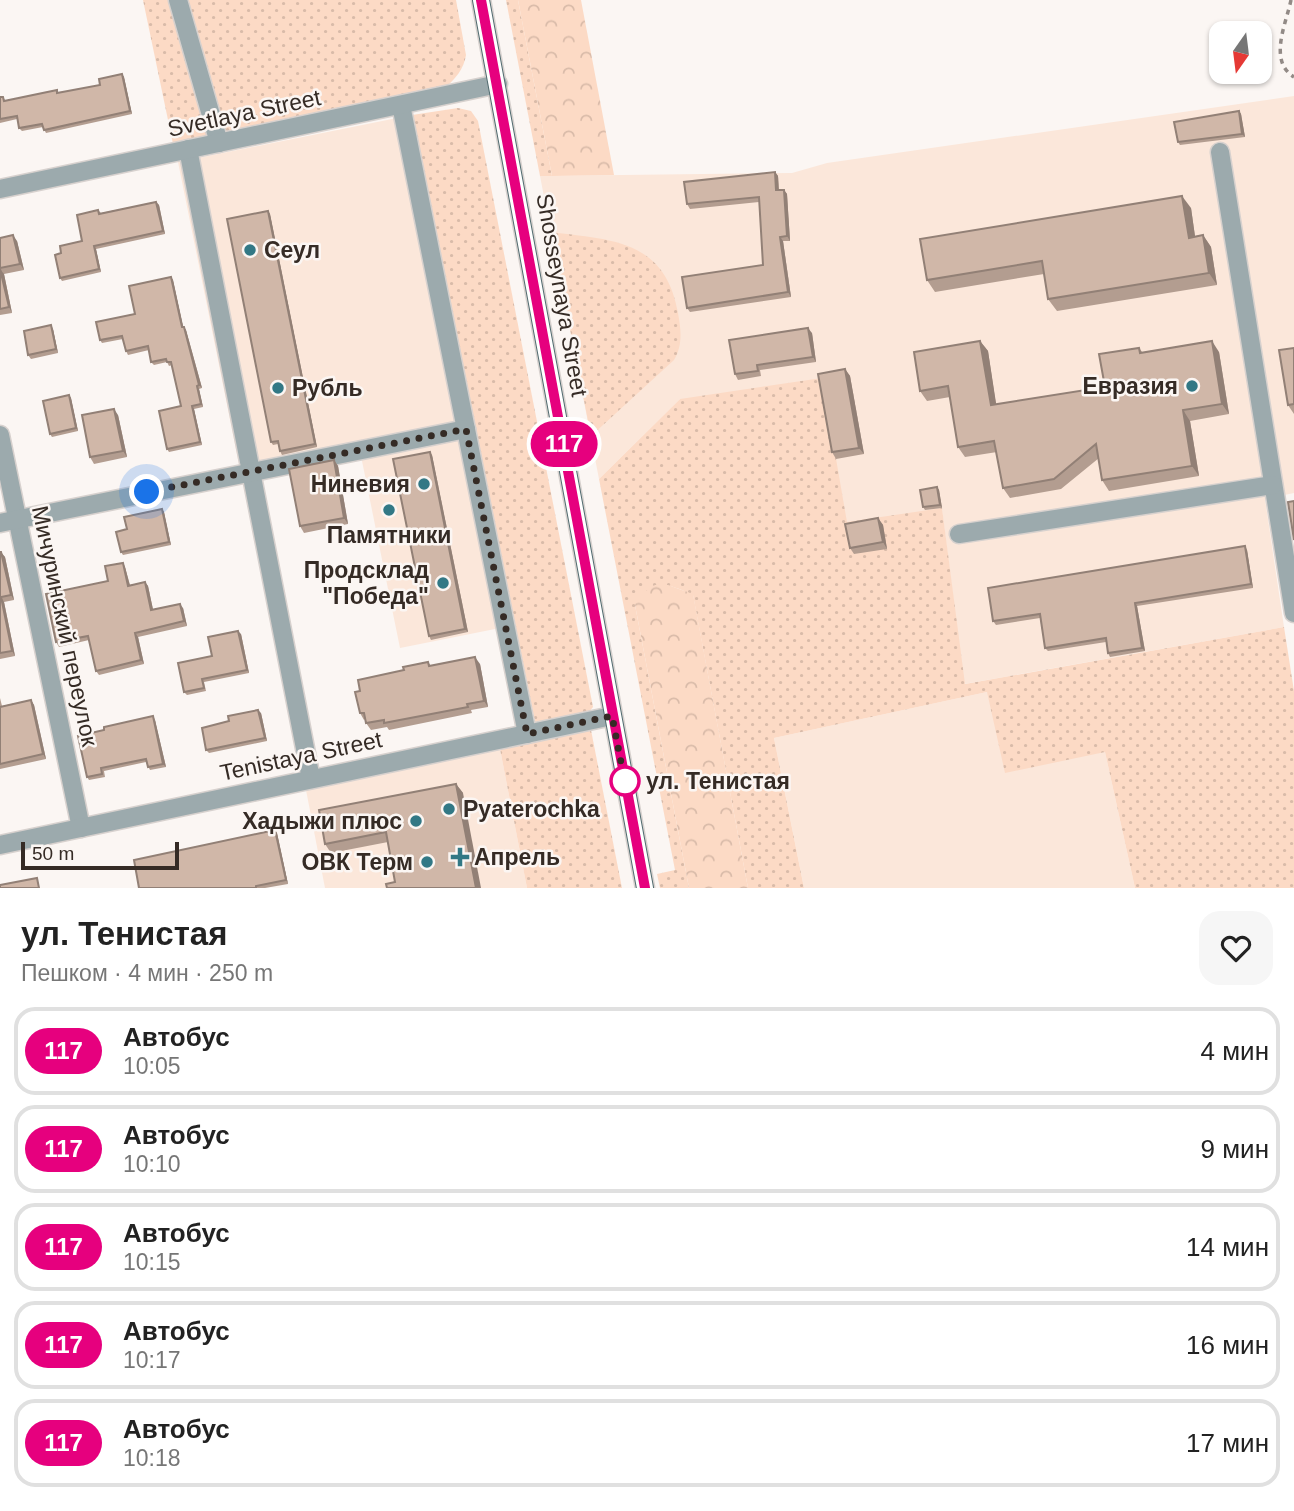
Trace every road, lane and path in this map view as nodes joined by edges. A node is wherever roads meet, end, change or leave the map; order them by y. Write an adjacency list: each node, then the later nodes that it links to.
1 (178, 0): 7 (street)
2 (481, 0): 5 (main road, Shosseynaya Street)
3 (1292, 0): 4 (path)
4 (1294, 76)
5 (498, 84): 6 (street, Svetlaya Street); 18 (main road, Shosseynaya Street)
6 (401, 105): 7 (street, Svetlaya Street); 11 (street)
7 (219, 143): 8 (street, Svetlaya Street)
8 (188, 149): 10 (street, Svetlaya Street); 13 (street)
9 (1220, 152): 14 (street)
10 (0, 189)
11 (466, 429): 13 (street); 19 (street)
12 (0, 435): 15 (street, Мичуринский переулок)
13 (251, 471): 15 (street); 20 (street)
14 (1273, 485): 16 (street); 17 (street)
15 (9, 521): 21 (street, Мичуринский переулок)
16 (959, 534)
17 (1294, 613)
18 (612, 716): 19 (street, Tenistaya Street); 23 (main road, Shosseynaya Street)
19 (527, 734): 20 (street, Tenistaya Street)
20 (311, 779): 21 (street, Tenistaya Street)
21 (82, 828): 22 (street, Tenistaya Street)
22 (0, 845)
23 (645, 888)

